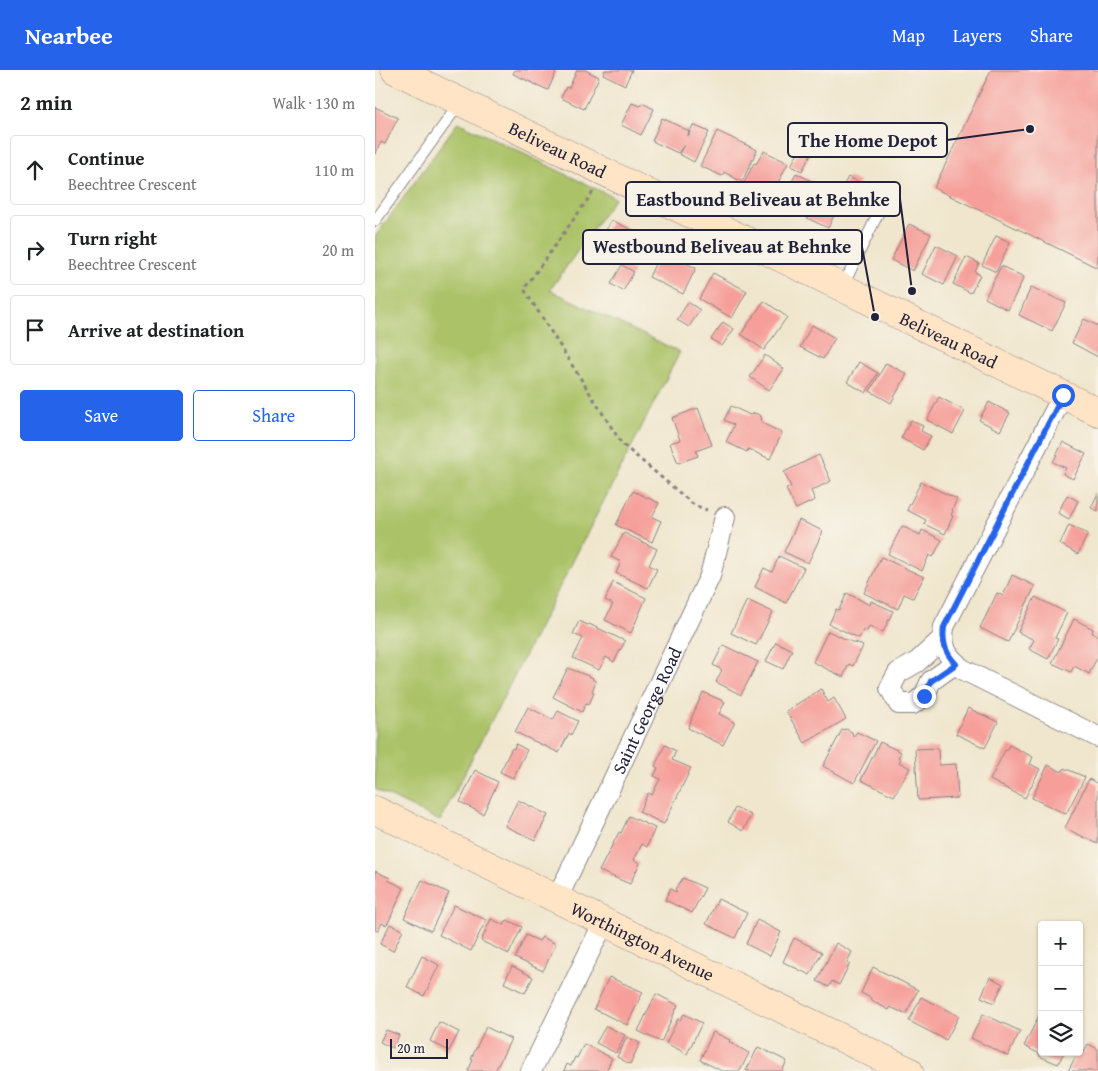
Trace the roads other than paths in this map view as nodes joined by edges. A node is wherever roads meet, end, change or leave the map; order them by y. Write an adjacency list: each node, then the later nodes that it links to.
1 (395, 70): 2 (street, Beliveau Road)
2 (460, 102): 4 (lane); 5 (street, Beliveau Road)
3 (891, 188): 5 (lane)
4 (375, 221)
5 (842, 287): 6 (street, Beliveau Road)
6 (1063, 395): 7 (street, Beliveau Road); 9 (street)
7 (1098, 412)
8 (725, 518): 13 (street, Saint George Road)
9 (943, 638): 10 (street); 10 (street)
10 (956, 664): 11 (street)
11 (1098, 737)
12 (375, 810): 13 (street, Worthington Avenue)
13 (557, 899): 14 (street, Worthington Avenue)
14 (604, 922): 15 (street); 16 (street, Worthington Avenue)
15 (531, 1071)
16 (909, 1071)

